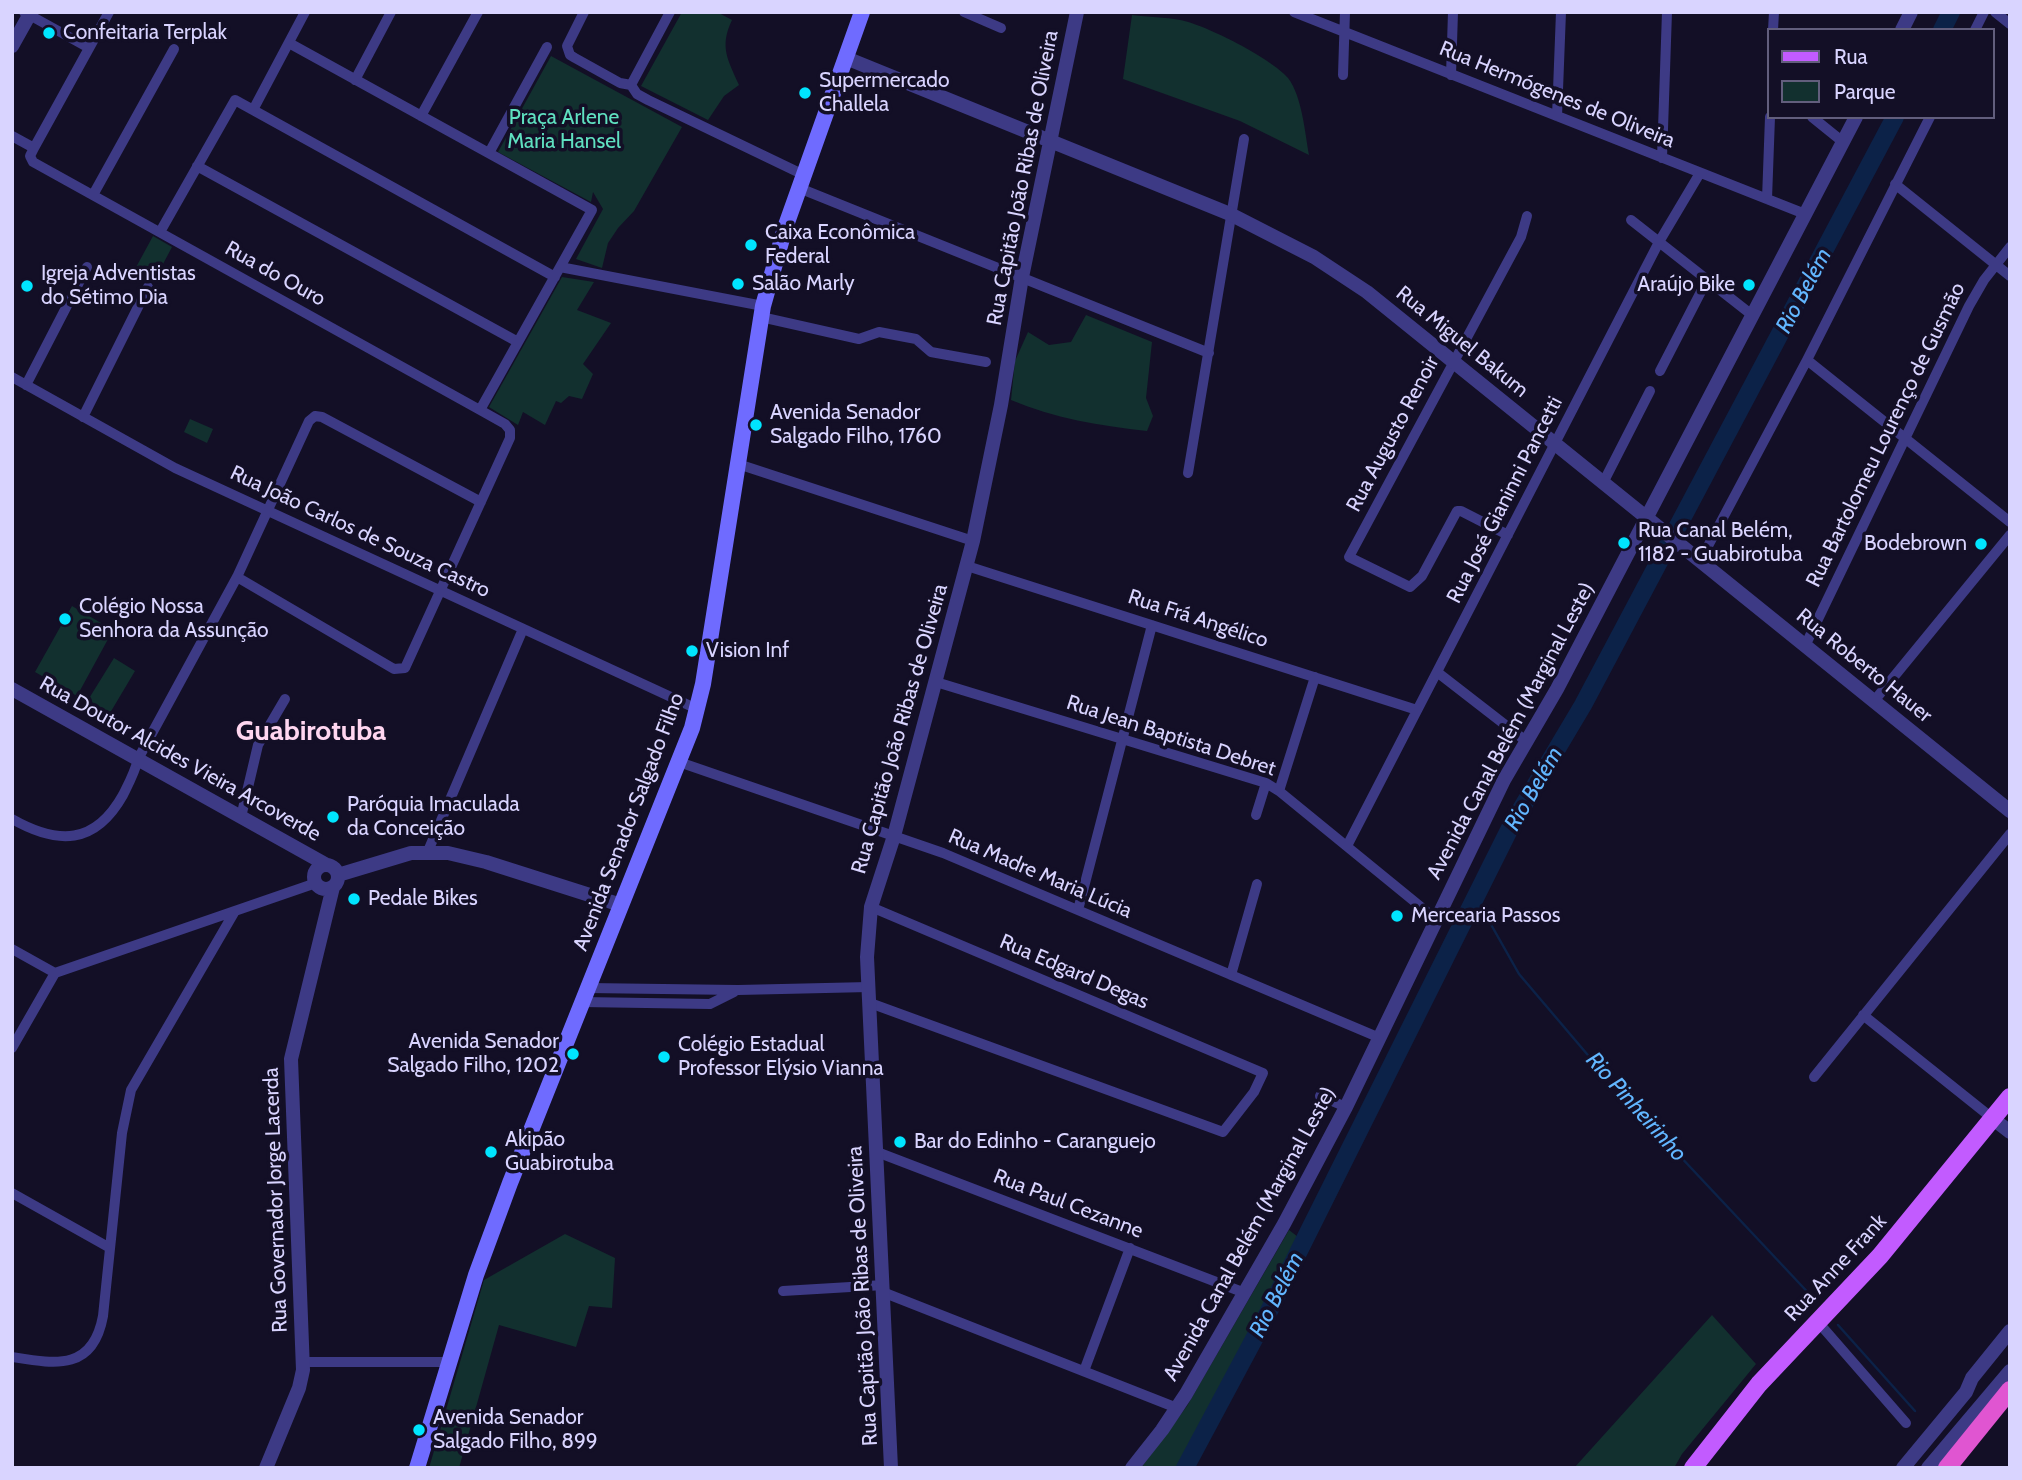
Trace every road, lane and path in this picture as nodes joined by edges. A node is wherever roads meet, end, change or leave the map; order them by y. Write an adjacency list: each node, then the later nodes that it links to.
1 (109, 12): 27 (street)
2 (305, 12): 24 (street)
3 (391, 12): 32 (street)
4 (478, 12): 35 (street)
5 (584, 12): 33 (street)
6 (670, 12): 33 (street)
7 (862, 12): 29 (main road, Avenida Senador Salgado Filho)
8 (964, 12): 20 (street)
9 (1077, 12): 43 (street, Rua Capitão João Ribas de Oliveira)
10 (1294, 12): 23 (street, Rua Hermógenes de Oliveira)
11 (1345, 12): 23 (street)
12 (1453, 12): 31 (street)
13 (1560, 12): 36 (street)
14 (1667, 12): 47 (street)
15 (1911, 12): 21 (street)
16 (1984, 12): 22 (street)
17 (1995, 12): 19 (street)
18 (28, 13): 25 (street); 27 (street)
19 (2010, 24)
20 (1001, 28)
21 (1903, 28)
22 (1976, 28)
23 (1344, 32): 30 (street); 31 (street, Rua Hermógenes de Oliveira)
24 (289, 43): 32 (street); 34 (street)
25 (12, 46)
26 (547, 47): 46 (street)
27 (89, 48): 45 (street)
28 (174, 49): 52 (street)
29 (846, 58): 43 (street, Rua Miguel Bakum); 50 (main road, Avenida Senador Salgado Filho)
30 (1343, 75)
31 (1451, 75): 36 (street, Rua Hermógenes de Oliveira)
32 (355, 80): 35 (street)
33 (631, 85): 50 (street)
34 (253, 110): 48 (street); 63 (street)
35 (421, 116): 46 (street)
36 (1557, 116): 47 (street, Rua Hermógenes de Oliveira)
37 (1770, 119): 53 (street)
38 (1814, 119): 44 (street)
39 (1855, 119): 44 (street, Avenida Canal Belém (Marginal Leste))
40 (1929, 119): 51 (street)
41 (12, 136): 45 (street)
42 (1244, 139): 54 (street)
43 (1051, 141): 54 (street, Rua Miguel Bakum); 65 (street, Rua Capitão João Ribas de Oliveira)
44 (1843, 142): 55 (street, Avenida Canal Belém (Marginal Leste))
45 (34, 148): 52 (street, Rua do Ouro)
46 (489, 153): 63 (street)
47 (1662, 158): 49 (street, Rua Hermógenes de Oliveira)
48 (197, 166): 58 (street); 70 (street)
49 (1700, 173): 53 (street, Rua Hermógenes de Oliveira); 59 (street, Rua José Gianinni Pancetti)
50 (802, 182): 65 (street); 68 (main road, Avenida Senador Salgado Filho)
51 (1895, 184): 61 (street); 72 (street)
52 (93, 195): 58 (street, Rua do Ouro)
53 (1767, 200): 55 (street, Rua Hermógenes de Oliveira)
54 (1230, 214): 71 (street); 74 (street, Rua Miguel Bakum)
55 (1805, 214): 69 (street, Avenida Canal Belém (Marginal Leste))
56 (1527, 216): 74 (street, Rua Augusto Renoir)
57 (1631, 220): 59 (street)
58 (160, 232): 79 (street, Rua do Ouro)
59 (1659, 242): 66 (street); 82 (street, Rua José Gianinni Pancetti)
60 (2010, 247): 61 (street, Rua Bartolomeu Lourenço de Gusmão)
61 (1995, 265): 64 (street); 81 (street, Rua Bartolomeu Lourenço de Gusmão)
62 (87, 267): 77 (street)
63 (557, 272): 68 (street); 70 (street)
64 (2010, 276)
65 (1022, 277): 71 (street); 92 (street, Rua Capitão João Ribas de Oliveira)
66 (1707, 280): 69 (street); 75 (street)
67 (148, 287): 80 (street)
68 (762, 312): 73 (street); 83 (main road, Avenida Senador Salgado Filho)
69 (1752, 315): 88 (street, Avenida Canal Belém (Marginal Leste))
70 (518, 342): 79 (street)
71 (1209, 353): 84 (street)
72 (1807, 360): 81 (street); 93 (street)
73 (986, 362)
74 (1453, 362): 82 (street, Rua Miguel Bakum); 90 (street, Rua Augusto Renoir)
75 (1660, 371)
76 (12, 377): 77 (street, Rua João Carlos de Souza Castro)
77 (26, 385): 80 (street, Rua João Carlos de Souza Castro)
78 (1650, 391): 85 (street)
79 (481, 410): 86 (street, Rua do Ouro)
80 (83, 417): 87 (street, Rua João Carlos de Souza Castro)
81 (1905, 438): 89 (street); 99 (street, Rua Bartolomeu Lourenço de Gusmão)
82 (1555, 444): 85 (street, Rua Miguel Bakum); 90 (street, Rua José Gianinni Pancetti)
83 (738, 464): 92 (street); 106 (main road, Avenida Senador Salgado Filho)
84 (1188, 473)
85 (1603, 483): 88 (street, Rua Miguel Bakum)
86 (481, 502): 87 (street); 96 (street)
87 (268, 511): 95 (street); 96 (street, Rua João Carlos de Souza Castro)
88 (1650, 521): 93 (street, Rua Roberto Hauer); 109 (street, Avenida Canal Belém (Marginal Leste))
89 (2010, 522)
90 (1508, 535): 100 (street, Rua José Gianinni Pancetti)
91 (2010, 535): 105 (street)
92 (973, 541): 94 (street, Rua Capitão João Ribas de Oliveira)
93 (1695, 557): 99 (street, Rua Roberto Hauer)
94 (967, 566): 97 (street, Rua Frá Angélico); 102 (street, Rua Capitão João Ribas de Oliveira)
95 (237, 576): 96 (street); 110 (street)
96 (441, 591): 98 (street, Rua João Carlos de Souza Castro)
97 (1152, 625): 101 (street, Rua Frá Angélico); 108 (street)
98 (523, 629): 106 (street, Rua João Carlos de Souza Castro); 121 (street)
99 (1805, 646): 105 (street, Rua Roberto Hauer)
100 (1437, 672): 107 (street, Rua José Gianinni Pancetti); 109 (street)
101 (1315, 677): 107 (street, Rua Frá Angélico); 113 (street)
102 (936, 682): 108 (street, Rua Jean Baptista Debret); 119 (street, Rua Capitão João Ribas de Oliveira)
103 (12, 689): 110 (street, Rua Doutor Alcides Vieira Arcoverde)
104 (285, 699): 116 (street)
105 (1874, 701): 114 (street, Rua Roberto Hauer)
106 (697, 709): 111 (main road, Avenida Senador Salgado Filho)
107 (1417, 710): 120 (street, Rua José Gianinni Pancetti)
108 (1124, 739): 112 (street, Rua Jean Baptista Debret); 127 (street)
109 (1526, 741): 129 (street, Avenida Canal Belém (Marginal Leste))
110 (138, 759): 116 (street, Rua Doutor Alcides Vieira Arcoverde); 117 (street)
111 (679, 762): 119 (street, Rua Madre Maria Lúcia); 125 (main road, Avenida Senador Salgado Filho)
112 (1266, 783): 113 (street, Rua Jean Baptista Debret); 115 (street)
113 (1279, 791): 120 (street, Rua Jean Baptista Debret)
114 (2010, 811)
115 (1256, 815)
116 (241, 817): 122 (street, Rua Doutor Alcides Vieira Arcoverde)
117 (12, 819)
118 (2010, 834): 136 (street)
119 (894, 836): 126 (street, Rua Capitão João Ribas de Oliveira); 127 (street, Rua Madre Maria Lúcia)
120 (1347, 846): 129 (street, Rua Jean Baptista Debret)
121 (428, 851): 122 (street); 125 (street)
122 (333, 876): 123 (street); 123 (street); 155 (street, Rua Governador Jorge Lacerda)
123 (316, 884): 128 (street)
124 (1257, 884): 132 (street)
125 (621, 905): 134 (main road, Avenida Senador Salgado Filho)
126 (871, 907): 133 (street, Rua Capitão João Ribas de Oliveira); 135 (street, Rua Edgard Degas)
127 (1078, 910): 132 (street, Rua Madre Maria Lúcia)
128 (235, 911): 131 (street); 147 (street)
129 (1437, 920): 137 (street, Avenida Canal Belém (Marginal Leste))
130 (12, 948): 131 (street)
131 (55, 973): 138 (street)
132 (1231, 975): 137 (street, Rua Madre Maria Lúcia)
133 (869, 987): 134 (street); 135 (street, Rua Capitão João Ribas de Oliveira)
134 (585, 995): 156 (main road, Avenida Senador Salgado Filho)
135 (870, 1003): 145 (street, Rua Capitão João Ribas de Oliveira)
136 (1863, 1015): 139 (street); 143 (street)
137 (1380, 1038): 142 (street, Avenida Canal Belém (Marginal Leste))
138 (12, 1048)
139 (1814, 1077)
140 (1320, 1096): 142 (street)
141 (2010, 1097): 143 (main road, Rua Anne Frank)
142 (1346, 1107): 151 (street, Avenida Canal Belém (Marginal Leste))
143 (1992, 1118): 144 (street); 152 (main road, Rua Anne Frank)
144 (2010, 1132)
145 (877, 1152): 148 (street, Rua Paul Cezanne); 149 (street, Rua Capitão João Ribas de Oliveira)
146 (12, 1193): 147 (street)
147 (110, 1248): 154 (street)
148 (1130, 1248): 151 (street, Rua Paul Cezanne); 157 (street)
149 (884, 1289): 150 (street); 157 (street); 165 (street, Rua Capitão João Ribas de Oliveira)
150 (783, 1291)
151 (1245, 1293): 160 (street, Avenida Canal Belém (Marginal Leste))
152 (1818, 1322): 162 (street); 167 (main road, Rua Anne Frank)
153 (2010, 1331): 168 (street)
154 (12, 1357)
155 (304, 1362): 156 (street); 163 (street, Rua Governador Jorge Lacerda)
156 (449, 1362): 164 (main road, Avenida Senador Salgado Filho)
157 (1084, 1371): 160 (street)
158 (2010, 1371): 161 (street)
159 (2006, 1395): 161 (street); 170 (highway)
160 (1177, 1408): 166 (street, Avenida Canal Belém (Marginal Leste))
161 (1974, 1413): 169 (street)
162 (1906, 1423)
163 (266, 1468)
164 (417, 1468)
165 (891, 1468)
166 (1132, 1468)
167 (1693, 1468)
168 (1903, 1468)
169 (1928, 1468)
170 (1947, 1468)

